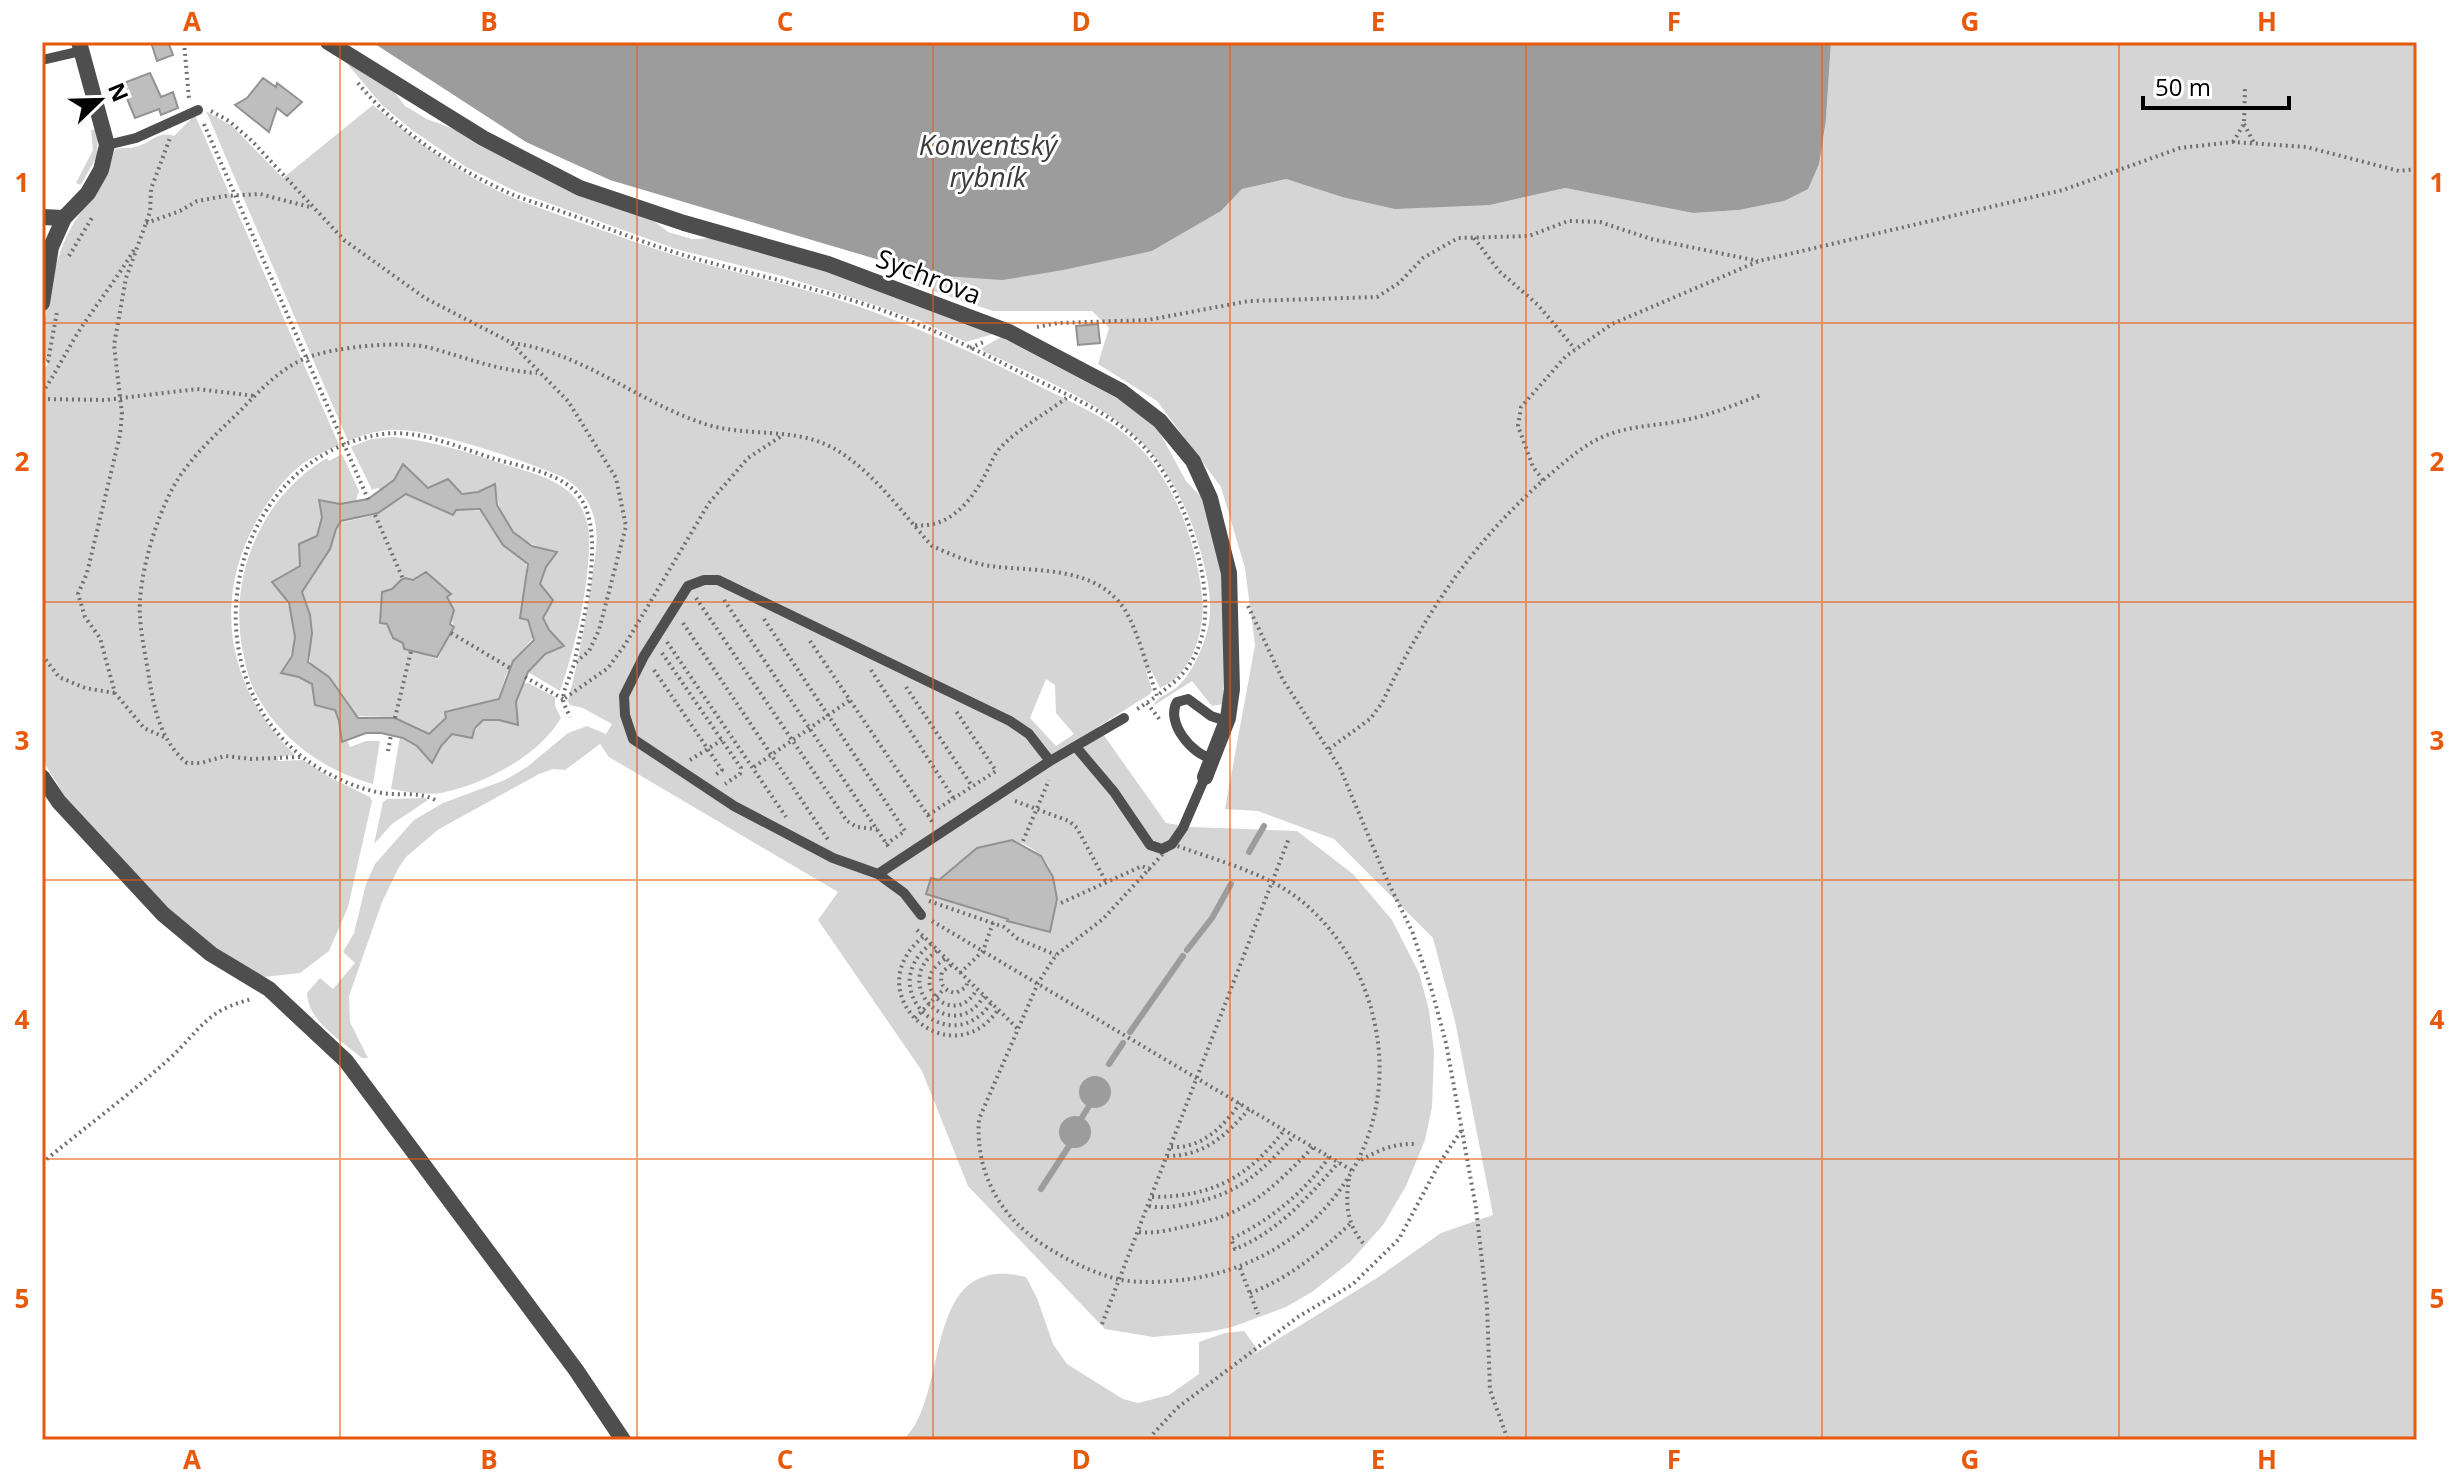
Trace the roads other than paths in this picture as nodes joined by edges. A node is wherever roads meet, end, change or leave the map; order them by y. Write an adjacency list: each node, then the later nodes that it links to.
1 (328, 42): 10 (street, Sychrova)
2 (80, 46): 3 (lane); 5 (street)
3 (42, 60)
4 (198, 110): 5 (lane)
5 (107, 145): 7 (street)
6 (42, 217): 7 (street)
7 (64, 218): 8 (street)
8 (50, 304)
9 (1124, 718): 11 (lane)
10 (1228, 718): 12 (street, Sychrova); 12 (lane)
11 (1076, 747): 13 (lane); 15 (lane)
12 (1212, 758): 15 (street, Sychrova)
13 (1050, 761): 16 (lane); 16 (lane)
14 (42, 777): 18 (street)
15 (1205, 777)
16 (878, 874): 17 (lane)
17 (921, 915)
18 (623, 1440)

